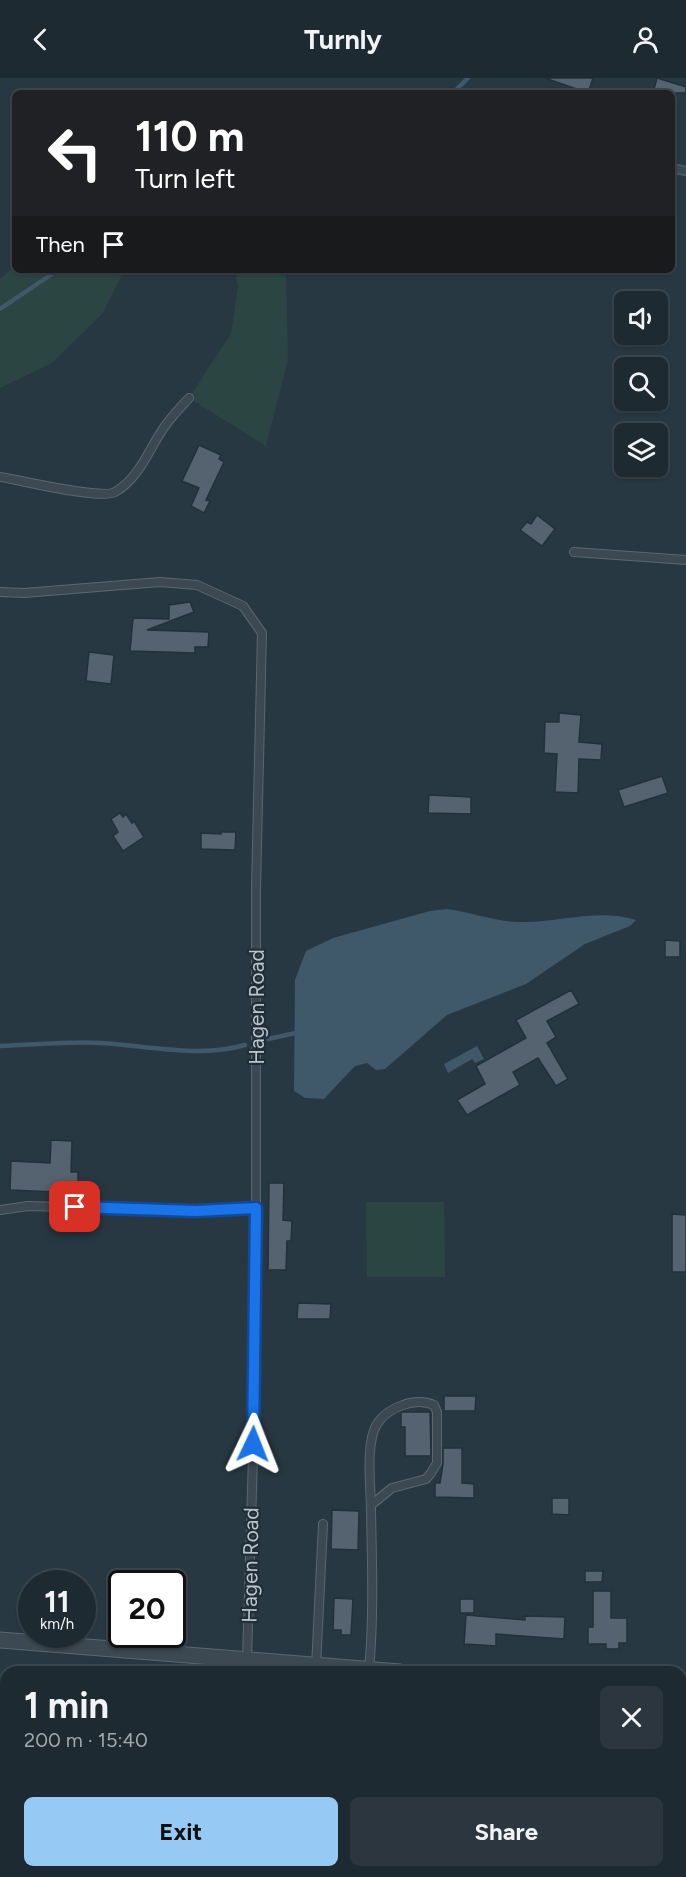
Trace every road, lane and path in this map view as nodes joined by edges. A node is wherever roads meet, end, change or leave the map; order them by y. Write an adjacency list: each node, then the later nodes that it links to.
1 (189, 398): 2 (lane)
2 (0, 477)
3 (574, 552): 4 (lane)
4 (686, 560)
5 (0, 592): 6 (lane, Hagen Road)
6 (256, 1208): 7 (lane); 12 (lane, Hagen Road)
7 (0, 1210)
8 (371, 1505): 8 (lane); 14 (lane)
9 (323, 1524): 13 (lane)
10 (0, 1640): 11 (street)
11 (238, 1666)
12 (247, 1666)
13 (315, 1666)
14 (369, 1666)

